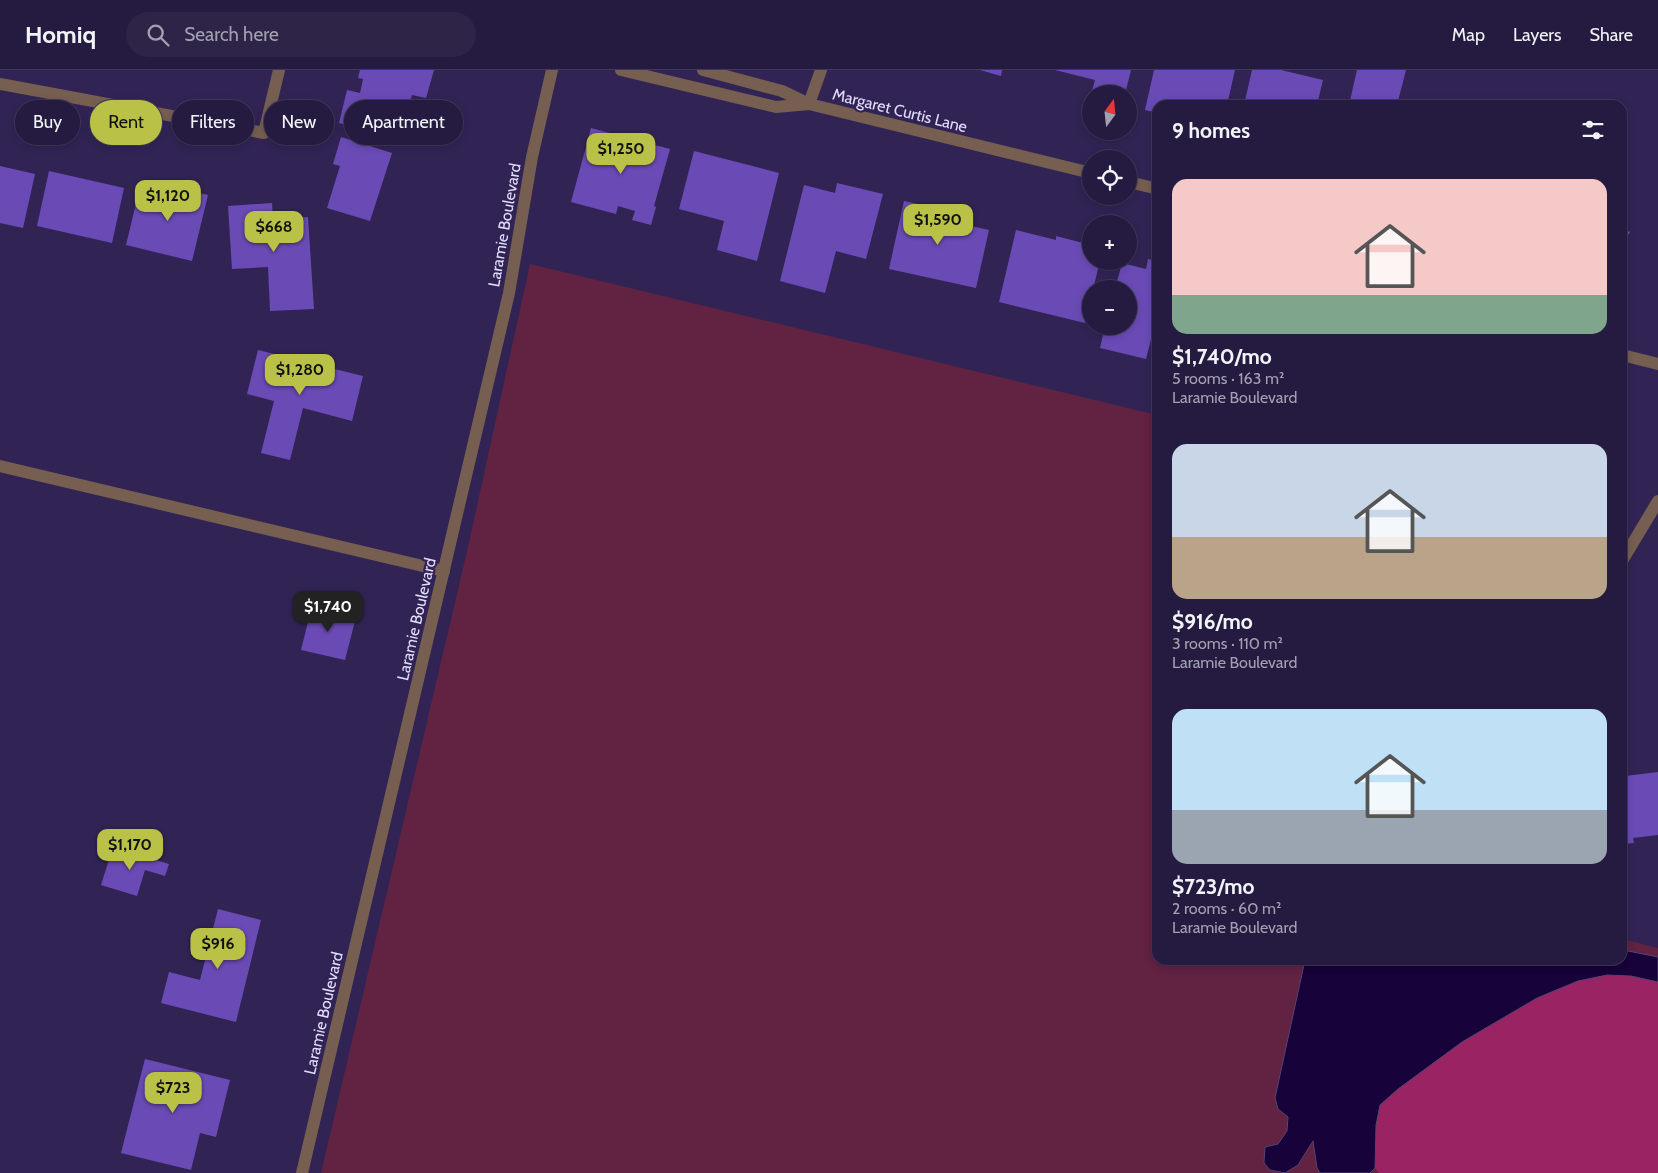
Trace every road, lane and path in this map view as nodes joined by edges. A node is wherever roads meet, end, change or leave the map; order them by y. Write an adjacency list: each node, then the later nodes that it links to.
1 (279, 70): 6 (street)
2 (552, 70): 16 (street, Laramie Boulevard)
3 (621, 70): 7 (street)
4 (703, 70): 7 (street, Margaret Curtis Lane)
5 (821, 70): 7 (street)
6 (0, 84)
7 (809, 104): 8 (street, Margaret Curtis Lane)
8 (1082, 171)
9 (1137, 184): 10 (street)
10 (1152, 188)
11 (1627, 356): 12 (street)
12 (1658, 364)
13 (0, 466): 16 (street)
14 (1658, 501): 15 (street)
15 (1627, 553)
16 (444, 571): 17 (street, Laramie Boulevard)
17 (302, 1173)

